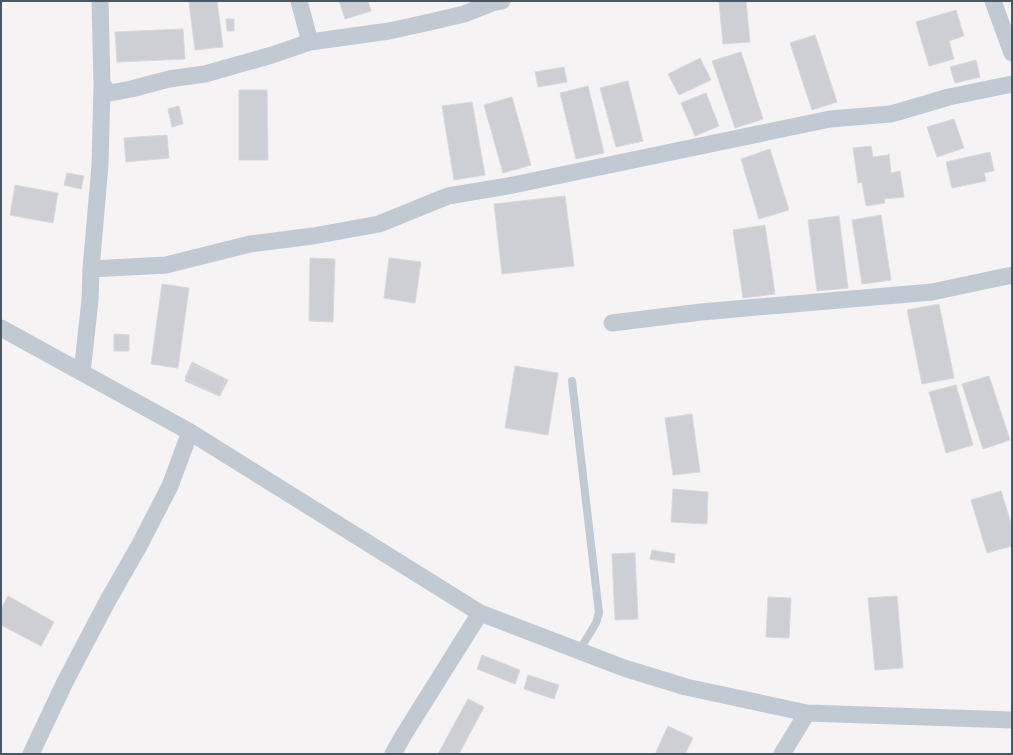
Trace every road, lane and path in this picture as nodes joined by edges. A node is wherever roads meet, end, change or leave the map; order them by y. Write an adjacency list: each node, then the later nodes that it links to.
1 (100, 1): 8 (street)
2 (299, 1): 5 (street)
3 (502, 1): 5 (street)
4 (993, 1): 6 (street)
5 (310, 42): 8 (street)
6 (1012, 53)
7 (1012, 84): 9 (street)
8 (102, 85): 9 (street)
9 (90, 269): 13 (street)
10 (1012, 275): 11 (street)
11 (612, 323)
12 (1, 328): 13 (street)
13 (82, 373): 15 (street)
14 (572, 381): 17 (lane)
15 (190, 432): 16 (street); 20 (street)
16 (480, 613): 17 (street); 21 (street)
17 (579, 651): 18 (street)
18 (807, 713): 19 (street); 22 (street)
19 (1012, 720)
20 (31, 754)
21 (393, 754)
22 (782, 754)

